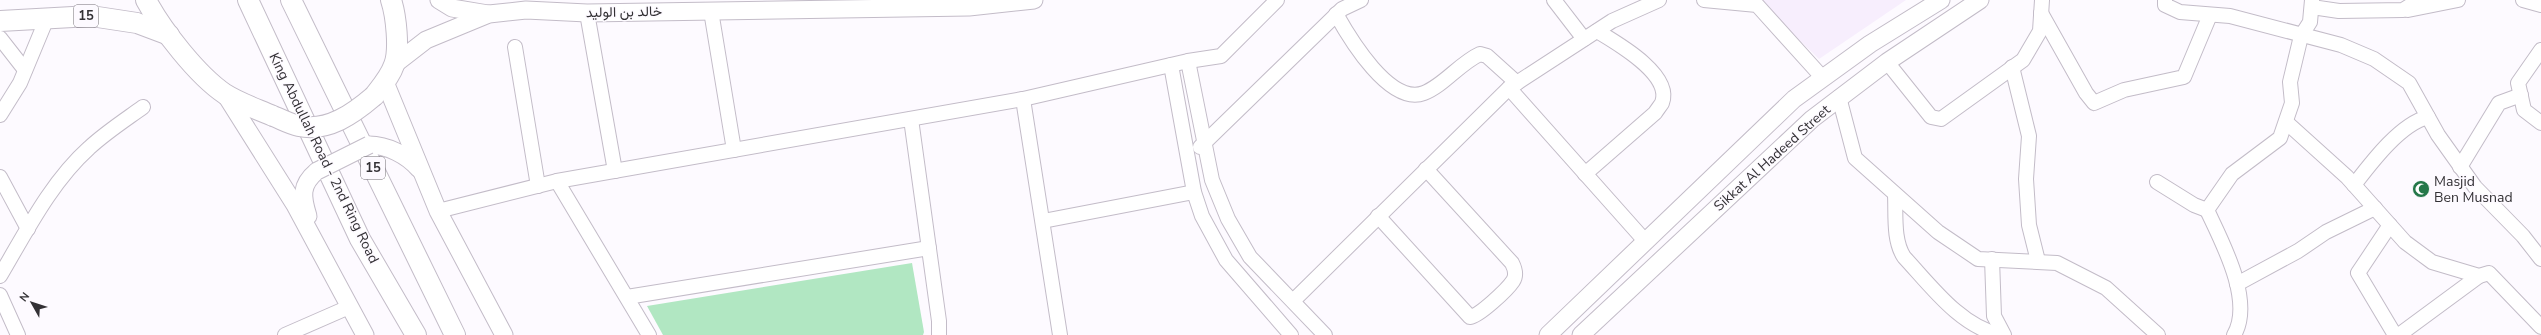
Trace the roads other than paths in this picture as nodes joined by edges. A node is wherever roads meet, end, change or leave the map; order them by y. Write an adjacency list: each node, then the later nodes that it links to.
1 (88, 0): 28 (highway, 15)
2 (146, 0): 31 (highway, خالد بن الوليد)
3 (248, 0): 95 (highway, King Abdullah Road - 2nd Ring Road)
4 (291, 0): 96 (highway, 15)
5 (391, 0): 39 (highway, خالد بن الوليد)
6 (439, 0): 25 (main road)
7 (1034, 0): 23 (main road, خالد بن الوليد)
8 (1277, 0): 37 (street)
9 (1361, 0): 26 (street)
10 (1554, 0): 34 (street)
11 (1659, 0): 30 (street)
12 (1704, 0): 43 (street)
13 (1941, 0): 43 (main road, Sikkat Al Hadeed Street)
14 (1980, 0): 38 (main road, Sikkat Al Hadeed Street)
15 (2165, 0): 27 (street)
16 (2419, 0): 22 (street)
17 (2458, 0): 22 (street)
18 (2523, 0): 20 (street)
19 (2312, 4): 22 (street); 32 (street)
20 (2541, 5)
21 (2041, 6): 27 (street); 41 (street)
22 (2404, 10)
23 (711, 11): 24 (main road, خالد بن الوليد); 57 (street)
24 (587, 13): 25 (main road, خالد بن الوليد); 61 (street)
25 (489, 14): 39 (main road, خالد بن الوليد)
26 (1336, 14): 44 (street); 56 (street)
27 (2210, 15): 32 (street)
28 (55, 17): 29 (highway, 15); 31 (highway, 15); 42 (street)
29 (0, 21)
30 (1596, 30): 34 (street); 63 (street)
31 (169, 35): 46 (highway, خالد بن الوليد)
32 (2300, 36): 52 (street); 54 (street)
33 (0, 38): 42 (street)
34 (1584, 39): 44 (street)
35 (516, 47): 68 (street)
36 (2541, 50): 47 (street)
37 (1188, 61): 40 (street); 56 (street)
38 (1887, 62): 41 (street); 48 (main road, Sikkat Al Hadeed Street)
39 (395, 64): 45 (highway, خالد بن الوليد)
40 (1171, 65): 49 (street); 58 (street)
41 (2012, 67): 83 (street)
42 (25, 70): 51 (street)
43 (1822, 77): 78 (main road, Sikkat Al Hadeed Street)
44 (1513, 86): 60 (street); 63 (street)
45 (379, 89): 46 (highway, خالد بن الوليد, bridge); 62 (main road)
46 (225, 94): 79 (main road)
47 (2521, 95): 55 (street); 59 (street)
48 (1839, 97): 70 (street); 104 (main road, Sikkat Al Hadeed Street)
49 (1023, 99): 53 (street); 75 (street)
50 (143, 108): 77 (street)
51 (0, 115)
52 (2428, 118): 59 (street); 67 (street)
53 (911, 119): 57 (street); 80 (street)
54 (2286, 122): 67 (street); 72 (street)
55 (2541, 123)
56 (1205, 142): 58 (street); 89 (street)
57 (734, 150): 61 (street)
58 (1188, 158): 69 (street)
59 (2460, 167): 82 (street)
60 (1426, 169): 74 (street); 74 (street)
61 (615, 171): 65 (street)
62 (423, 174): 73 (main road); 79 (main road, bridge)
63 (1585, 174): 78 (street)
64 (0, 177): 77 (street)
65 (557, 181): 68 (street); 88 (street)
66 (2157, 182): 72 (street)
67 (2354, 185): 71 (street)
68 (538, 186): 73 (street)
69 (1194, 192): 75 (street); 101 (street)
70 (1896, 194): 81 (street); 105 (street)
71 (2375, 208): 76 (street); 86 (street)
72 (2207, 210): 86 (street)
73 (438, 211): 97 (main road)
74 (1378, 216): 89 (street)
75 (1043, 221): 100 (street)
76 (2390, 225): 85 (street); 109 (street)
77 (28, 229): 84 (street)
78 (1646, 242): 103 (main road, Sikkat Al Hadeed Street)
79 (314, 243): 90 (main road)
80 (929, 248): 88 (street); 99 (street)
81 (1992, 259): 83 (street); 106 (street)
82 (2541, 259)
83 (2038, 261): 107 (street)
84 (0, 276)
85 (2479, 276): 91 (street); 110 (street)
86 (2237, 284): 108 (street)
87 (0, 295): 92 (street)
88 (627, 297): 98 (street)
89 (1293, 301): 102 (street)
90 (349, 308): 93 (street); 94 (main road)
91 (2541, 328)
92 (18, 335)
93 (285, 335)
94 (365, 335)
95 (416, 335)
96 (455, 335)
97 (504, 335)
98 (649, 335)
99 (939, 335)
100 (1060, 335)
101 (1291, 335)
102 (1325, 335)
103 (1548, 335)
104 (1581, 335)
105 (2000, 335)
106 (2004, 335)
107 (2158, 335)
108 (2234, 335)
109 (2395, 335)
110 (2399, 335)

